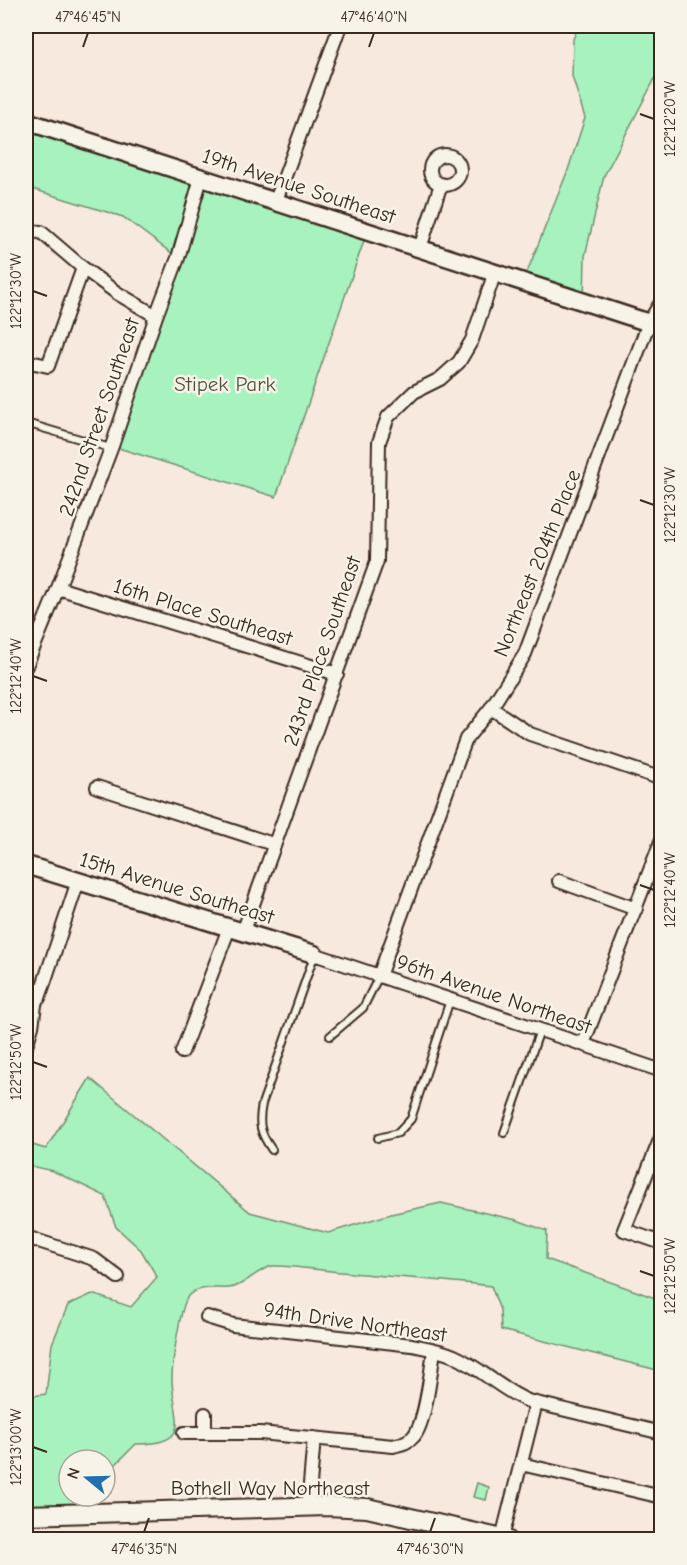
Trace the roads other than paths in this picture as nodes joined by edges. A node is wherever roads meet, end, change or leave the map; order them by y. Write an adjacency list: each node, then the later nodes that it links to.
1 (340, 26): 5 (street)
2 (26, 121): 3 (street, 19th Avenue Southeast)
3 (201, 178): 5 (street, 19th Avenue Southeast); 11 (street, 242nd Street Southeast)
4 (441, 184): 7 (street)
5 (275, 203): 7 (street, 19th Avenue Southeast)
6 (26, 231): 8 (street)
7 (420, 248): 9 (street, 19th Avenue Southeast)
8 (83, 268): 11 (street); 13 (street)
9 (495, 272): 12 (street, 19th Avenue Southeast); 18 (street, 243rd Place Southeast)
10 (662, 301): 12 (street, Northeast 204th Place)
11 (156, 316): 15 (street, 242nd Street Southeast)
12 (655, 325): 19 (street, Northeast 204th Place)
13 (26, 361)
14 (26, 423): 15 (lane)
15 (110, 448): 16 (street, 242nd Street Southeast)
16 (58, 588): 17 (street, 242nd Street Southeast); 18 (street, 16th Place Southeast)
17 (27, 659)
18 (337, 674): 23 (street, 243rd Place Southeast)
19 (491, 708): 20 (street); 30 (street, Northeast 204th Place)
20 (662, 779)
21 (97, 787): 23 (street)
22 (662, 839): 27 (street)
23 (273, 844): 28 (street, 243rd Place Southeast)
24 (26, 865): 25 (street, 15th Avenue Southeast)
25 (78, 881): 28 (street, 15th Avenue Southeast); 31 (street)
26 (560, 881): 27 (street)
27 (636, 909): 35 (street)
28 (236, 930): 29 (street, 15th Avenue Southeast); 36 (street, 243rd Place Southeast)
29 (314, 954): 30 (street, 96th Avenue Northeast); 42 (lane)
30 (379, 976): 32 (street, 96th Avenue Northeast); 34 (lane)
31 (39, 998): 37 (lane)
32 (450, 1000): 33 (street, 96th Avenue Northeast); 41 (lane)
33 (540, 1030): 35 (street, 96th Avenue Northeast); 39 (lane)
34 (330, 1036)
35 (583, 1044): 38 (street, 96th Avenue Northeast)
36 (182, 1052)
37 (26, 1056)
38 (662, 1071)
39 (504, 1133)
40 (662, 1135): 44 (street)
41 (378, 1138)
42 (272, 1150)
43 (26, 1237): 45 (street)
44 (662, 1243)
45 (118, 1277)
46 (207, 1317): 47 (street, 94th Drive Northeast)
47 (434, 1350): 48 (street, 94th Drive Northeast); 53 (street)
48 (536, 1403): 52 (street, 94th Drive Northeast); 54 (street)
49 (205, 1414): 51 (street)
50 (184, 1433): 51 (street)
51 (205, 1433): 53 (street)
52 (662, 1433)
53 (314, 1438): 56 (street)
54 (521, 1464): 55 (street); 58 (street)
55 (662, 1497)
56 (308, 1507): 57 (main road, Bothell Way Northeast); 58 (main road, Bothell Way Northeast)
57 (27, 1515)
58 (505, 1539)

